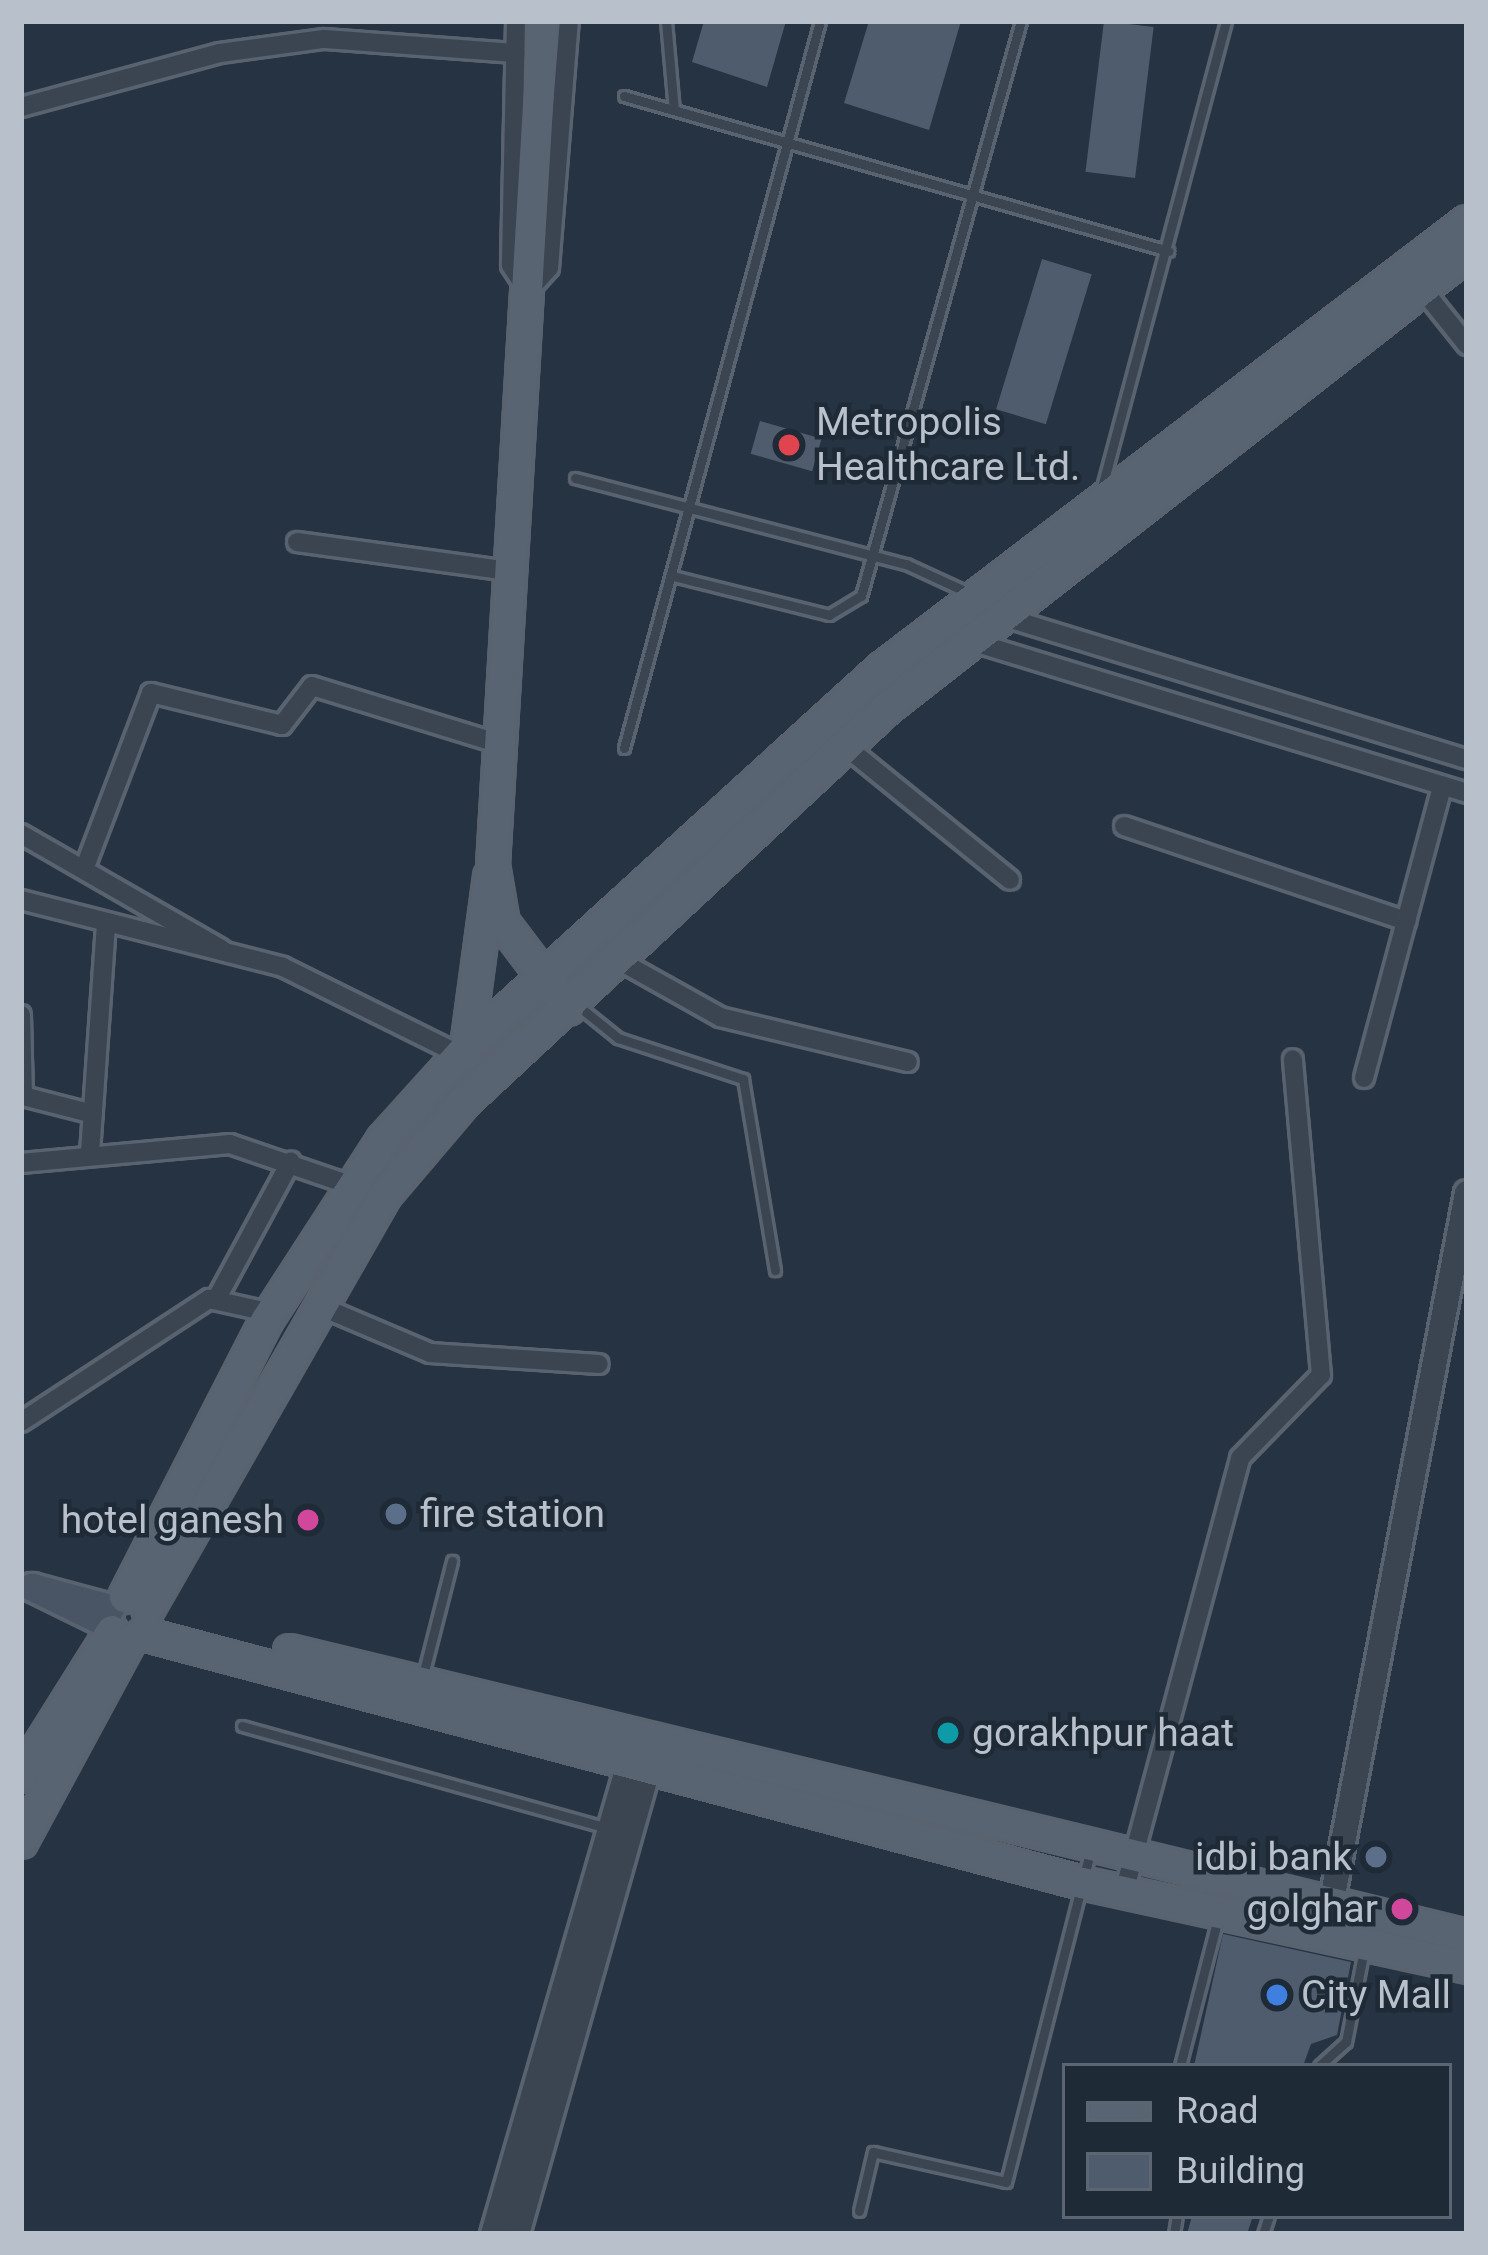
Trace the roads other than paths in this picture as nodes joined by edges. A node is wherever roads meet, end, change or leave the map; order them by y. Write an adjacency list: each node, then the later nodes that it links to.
1 (516, 21): 8 (street)
2 (543, 21): 18 (main road)
3 (569, 21): 18 (street)
4 (666, 21): 11 (lane)
5 (820, 21): 12 (lane)
6 (1022, 21): 13 (lane)
7 (1226, 21): 15 (lane)
8 (515, 52): 10 (street); 18 (street)
9 (624, 96): 11 (lane)
10 (21, 106)
11 (674, 110): 12 (lane)
12 (790, 143): 13 (lane); 22 (lane)
13 (970, 194): 15 (lane); 24 (lane)
14 (1467, 222): 17 (main road)
15 (1168, 251): 21 (lane)
16 (1467, 254): 17 (main road)
17 (1413, 278): 19 (street); 21 (main road); 28 (main road)
18 (527, 291): 25 (main road)
19 (1467, 345)
20 (575, 478): 22 (lane)
21 (1100, 496): 27 (main road)
22 (693, 505): 24 (lane); 26 (lane)
23 (297, 542): 25 (street)
24 (880, 556): 26 (lane); 27 (lane)
25 (508, 572): 31 (main road)
26 (673, 576): 33 (lane)
27 (974, 595): 28 (street); 29 (main road)
28 (1001, 616): 30 (main road); 34 (street)
29 (943, 620): 30 (street); 47 (main road)
30 (969, 642): 32 (main road); 35 (street)
31 (497, 743): 39 (main road); 40 (street)
32 (846, 747): 41 (street); 46 (main road)
33 (624, 748)
34 (1467, 759)
35 (1442, 786): 36 (street); 43 (street)
36 (1467, 793)
37 (1124, 826): 43 (street)
38 (21, 834): 40 (street)
39 (494, 865): 47 (main road); 50 (main road)
40 (85, 867): 45 (street)
41 (1010, 880)
42 (21, 900): 44 (street)
43 (1406, 921): 53 (street)
44 (106, 922): 45 (street); 55 (street)
45 (221, 949): 50 (street)
46 (620, 961): 48 (main road); 52 (street)
47 (542, 974): 48 (main road); 50 (main road)
48 (571, 1006): 54 (main road); 61 (lane)
49 (21, 1015): 55 (street)
50 (463, 1052): 54 (main road); 59 (main road)
51 (1293, 1059): 77 (street)
52 (908, 1062)
53 (1364, 1078)
54 (465, 1101): 63 (main road)
55 (93, 1114): 56 (street)
56 (90, 1153): 57 (street); 58 (street)
57 (291, 1161): 59 (street); 62 (street)
58 (21, 1162)
59 (353, 1186): 64 (main road)
60 (1467, 1193): 81 (street)
61 (775, 1270)
62 (218, 1296): 64 (street); 66 (street)
63 (316, 1305): 65 (street); 69 (main road)
64 (272, 1313): 69 (main road)
65 (599, 1364)
66 (21, 1422)
67 (452, 1561): 70 (lane)
68 (27, 1585): 69 (main road)
69 (128, 1620): 70 (main road); 72 (main road); 73 (main road); 75 (main road)
70 (421, 1684): 72 (main road)
71 (242, 1726): 74 (lane)
72 (643, 1752): 74 (street); 76 (main road); 78 (main road); 89 (street)
73 (21, 1776)
74 (607, 1828): 88 (street)
75 (21, 1841)
76 (1091, 1849): 77 (main road); 78 (lane)
77 (1132, 1860): 79 (street); 81 (main road)
78 (1082, 1883): 79 (main road); 87 (lane)
79 (1124, 1892): 80 (main road)
80 (1219, 1913): 81 (main road); 85 (lane)
81 (1327, 1923): 82 (main road); 83 (main road)
82 (1467, 1936)
83 (1365, 1945): 84 (main road); 86 (lane)
84 (1467, 1967)
85 (1181, 2063)
86 (1322, 2063)
87 (859, 2210)
88 (494, 2234)
89 (517, 2234)

